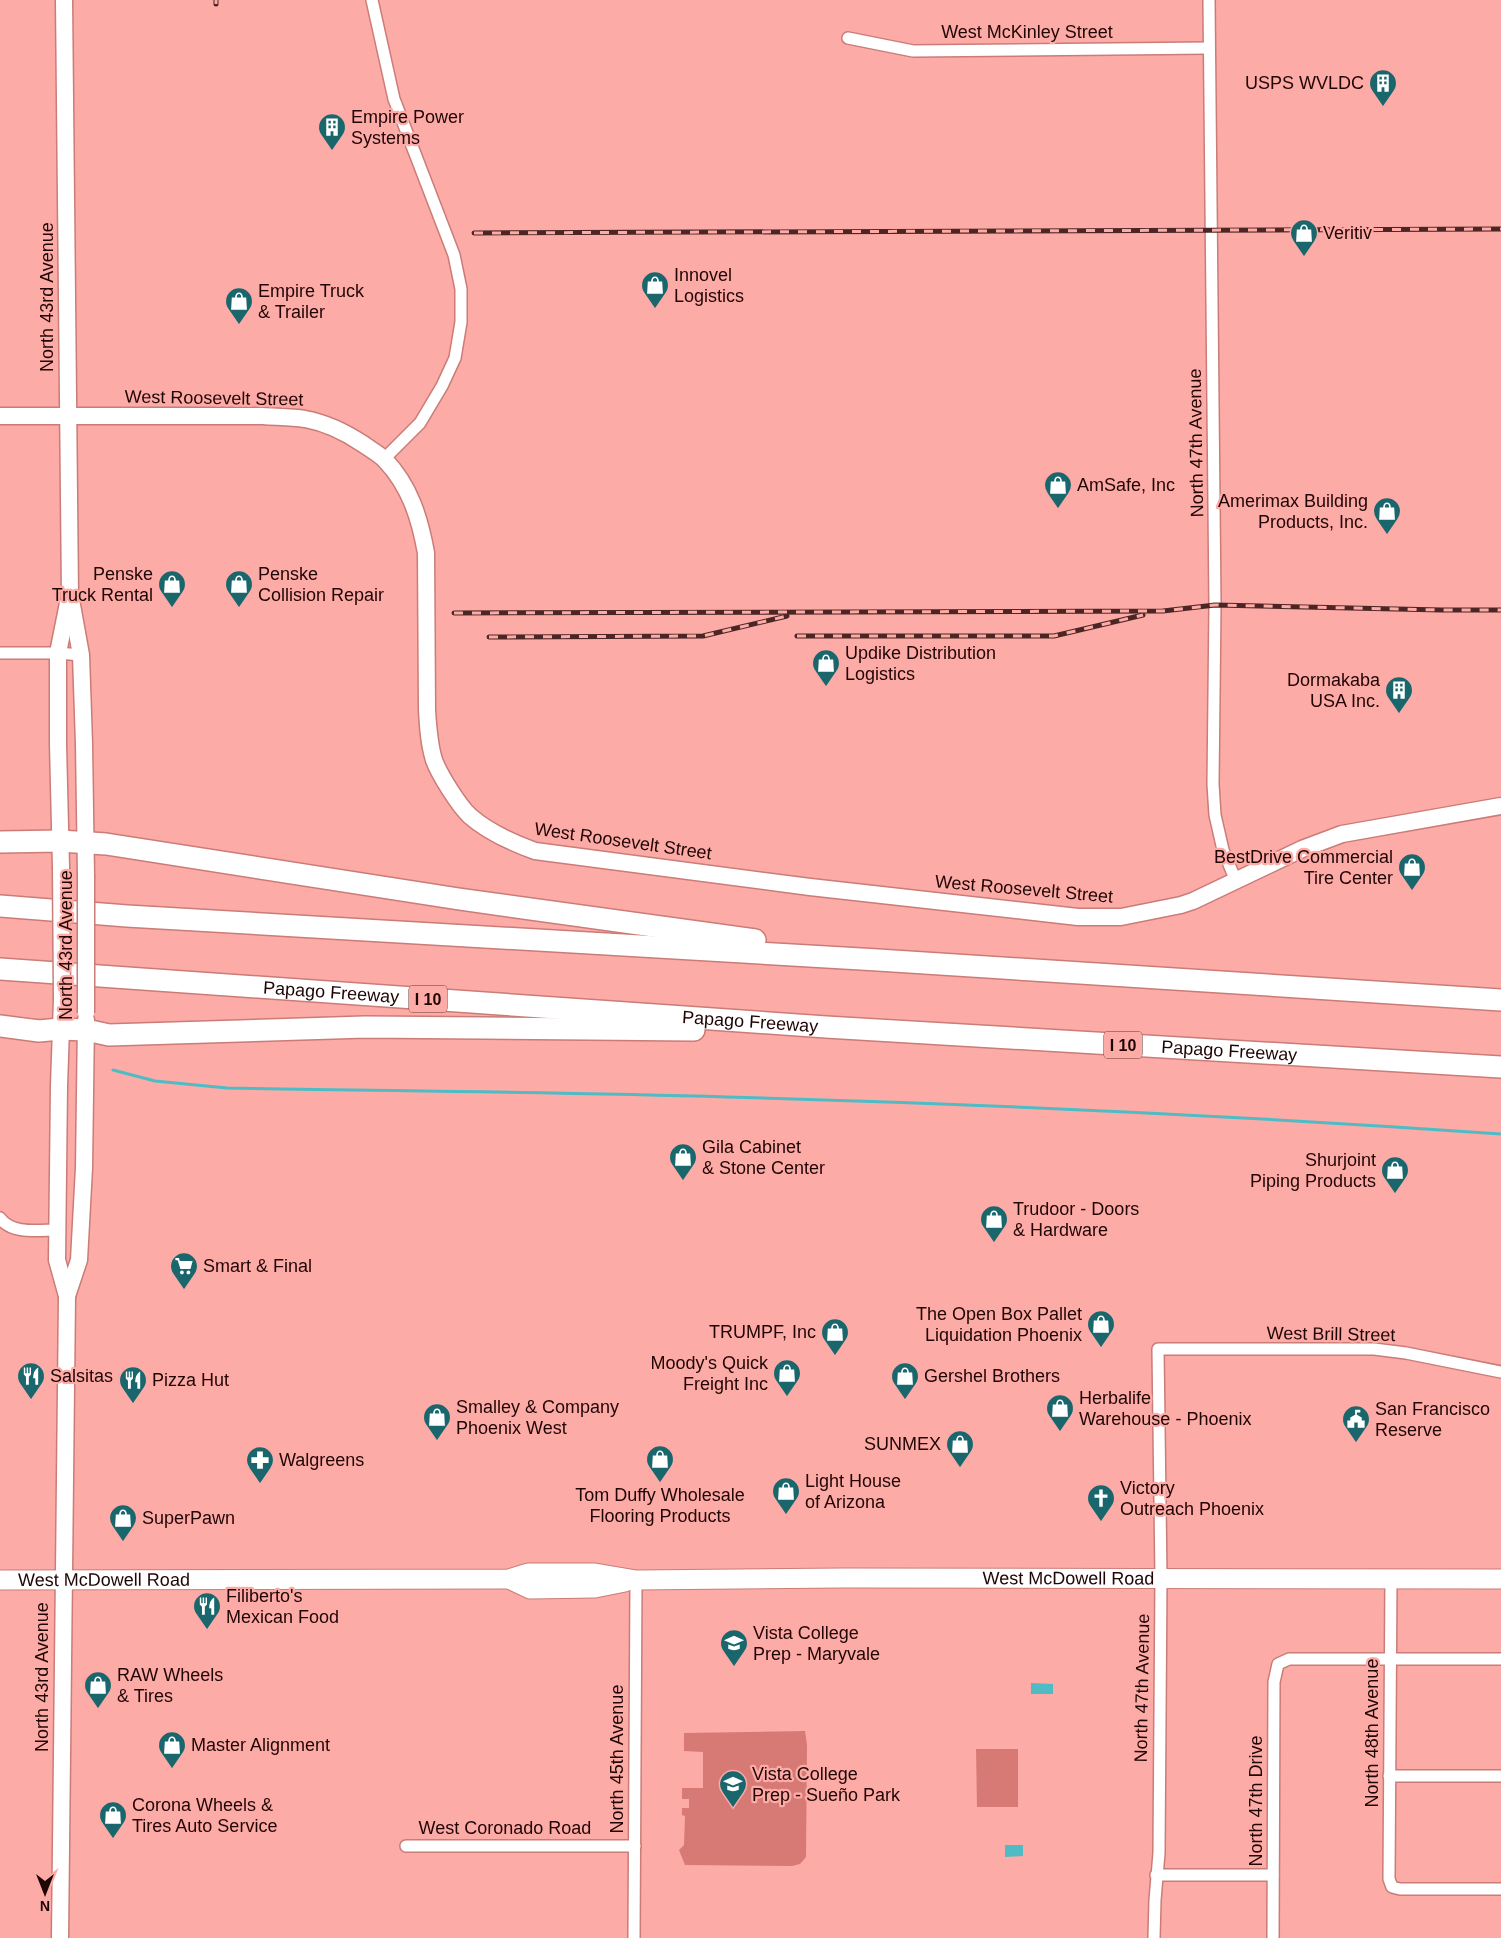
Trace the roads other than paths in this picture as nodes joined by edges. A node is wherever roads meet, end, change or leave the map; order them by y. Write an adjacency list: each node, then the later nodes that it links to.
1 (64, 0): 7 (main road, North 43rd Avenue)
2 (372, 0): 8 (street)
3 (1209, 0): 5 (street, North 47th Avenue)
4 (848, 38): 5 (street, West McKinley Street)
5 (1208, 48): 17 (street, North 47th Avenue)
6 (0, 416): 7 (main road, West Roosevelt Street)
7 (67, 416): 8 (main road, West Roosevelt Street); 9 (main road, North 43rd Avenue)
8 (384, 460): 17 (main road, West Roosevelt Street)
9 (70, 594): 11 (main road, North 43rd Avenue); 12 (main road, North 43rd Avenue)
10 (0, 653): 11 (street)
11 (58, 653): 12 (street); 14 (main road, North 43rd Avenue)
12 (81, 655): 16 (main road, North 43rd Avenue)
13 (1501, 806): 17 (main road, West Roosevelt Street)
14 (60, 841): 15 (highway); 16 (highway); 24 (main road, North 43rd Avenue, bridge)
15 (0, 842)
16 (86, 842): 19 (highway); 25 (main road, North 43rd Avenue, bridge)
17 (1236, 881)
18 (0, 906): 19 (highway)
19 (878, 960): 21 (highway)
20 (0, 969): 27 (highway, Papago Freeway / I 10)
21 (1422, 994): 22 (highway); 23 (highway)
22 (1501, 995)
23 (1501, 1000)
24 (61, 1021): 25 (highway); 26 (highway); 32 (main road, North 43rd Avenue)
25 (86, 1022): 27 (highway); 34 (main road, North 43rd Avenue)
26 (0, 1026)
27 (826, 1027): 28 (highway, Papago Freeway / I 10)
28 (1420, 1063): 29 (highway, Papago Freeway / I 10); 30 (highway)
29 (1501, 1067)
30 (1501, 1074)
31 (0, 1218): 32 (street)
32 (57, 1230): 33 (main road, North 43rd Avenue); 34 (main road)
33 (57, 1260): 34 (main road); 35 (main road, North 43rd Avenue)
34 (79, 1260): 35 (main road, North 43rd Avenue)
35 (67, 1296): 42 (main road, North 43rd Avenue)
36 (1158, 1349): 37 (street, West Brill Street); 38 (street, North 47th Avenue)
37 (1501, 1372)
38 (1161, 1578): 39 (main road, West McDowell Road); 43 (main road, West McDowell Road); 50 (street, North 47th Avenue)
39 (1391, 1579): 40 (main road, West McDowell Road); 44 (street, North 48th Avenue)
40 (1501, 1579)
41 (0, 1580): 42 (main road, West McDowell Road)
42 (63, 1580): 43 (main road, West McDowell Road); 53 (main road, North 43rd Avenue)
43 (636, 1580): 49 (street, North 45th Avenue)
44 (1390, 1659): 45 (street); 46 (street, North 48th Avenue); 51 (street, North 47th Drive)
45 (1501, 1659)
46 (1389, 1776): 47 (street); 52 (street, North 48th Avenue)
47 (1501, 1776)
48 (406, 1846): 49 (street, West Coronado Road)
49 (634, 1846): 54 (street, North 45th Avenue)
50 (1156, 1875): 51 (street); 55 (street, North 47th Avenue)
51 (1273, 1875): 56 (street, North 47th Drive)
52 (1501, 1889)
53 (60, 1938)
54 (634, 1938)
55 (1154, 1938)
56 (1273, 1938)

